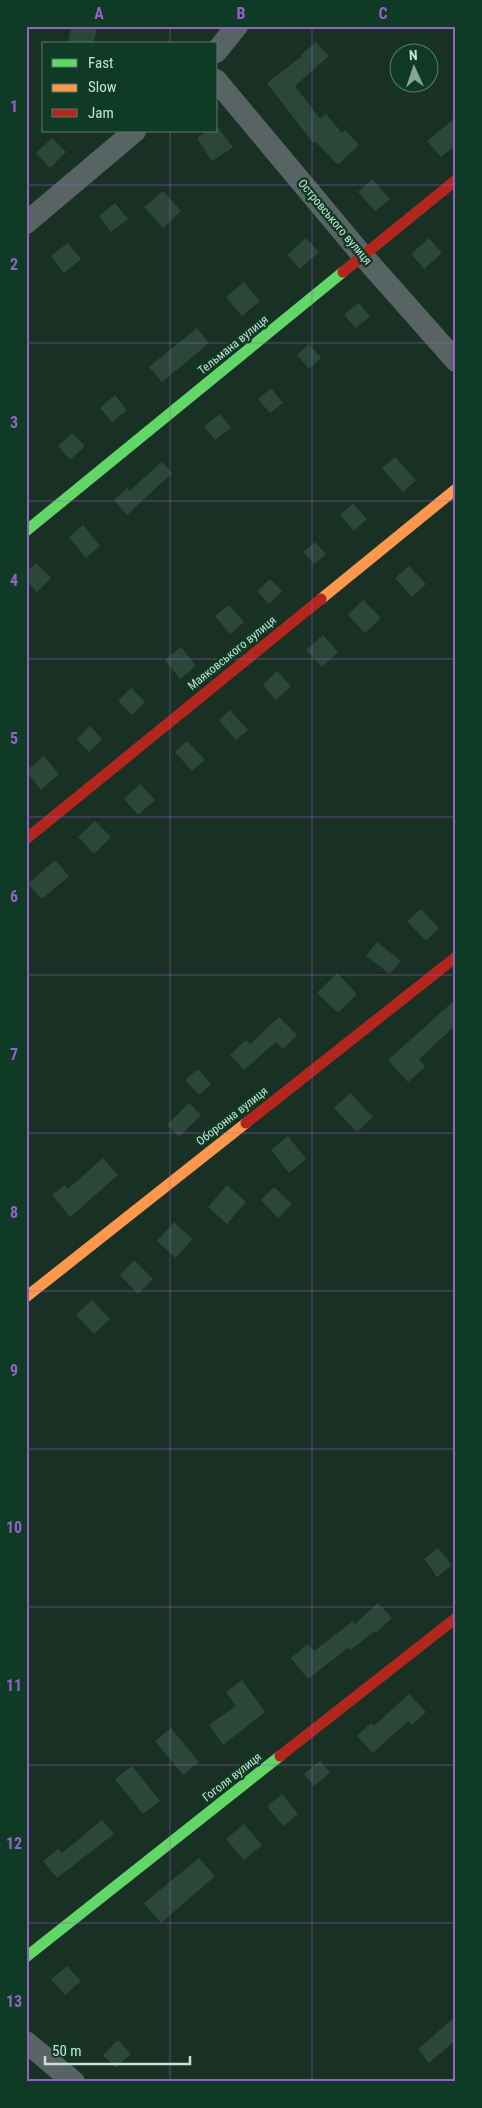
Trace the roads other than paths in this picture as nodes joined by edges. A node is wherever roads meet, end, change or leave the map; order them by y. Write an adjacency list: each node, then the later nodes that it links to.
1 (236, 26): 2 (street)
2 (218, 49)
3 (218, 82): 7 (street, Островського вулиця)
4 (134, 132): 6 (street)
5 (456, 180): 7 (street, Тельмана вулиця)
6 (26, 224)
7 (363, 256): 8 (street, Островського вулиця); 10 (street, Тельмана вулиця)
8 (456, 361)
9 (456, 489): 11 (street, Маяковського вулиця)
10 (26, 531)
11 (26, 839)
12 (456, 957): 13 (street, Оборонна вулиця)
13 (26, 1298)
14 (456, 1618): 15 (street, Гоголя вулиця)
15 (26, 1957)
16 (26, 2042): 17 (street)
17 (74, 2082)

